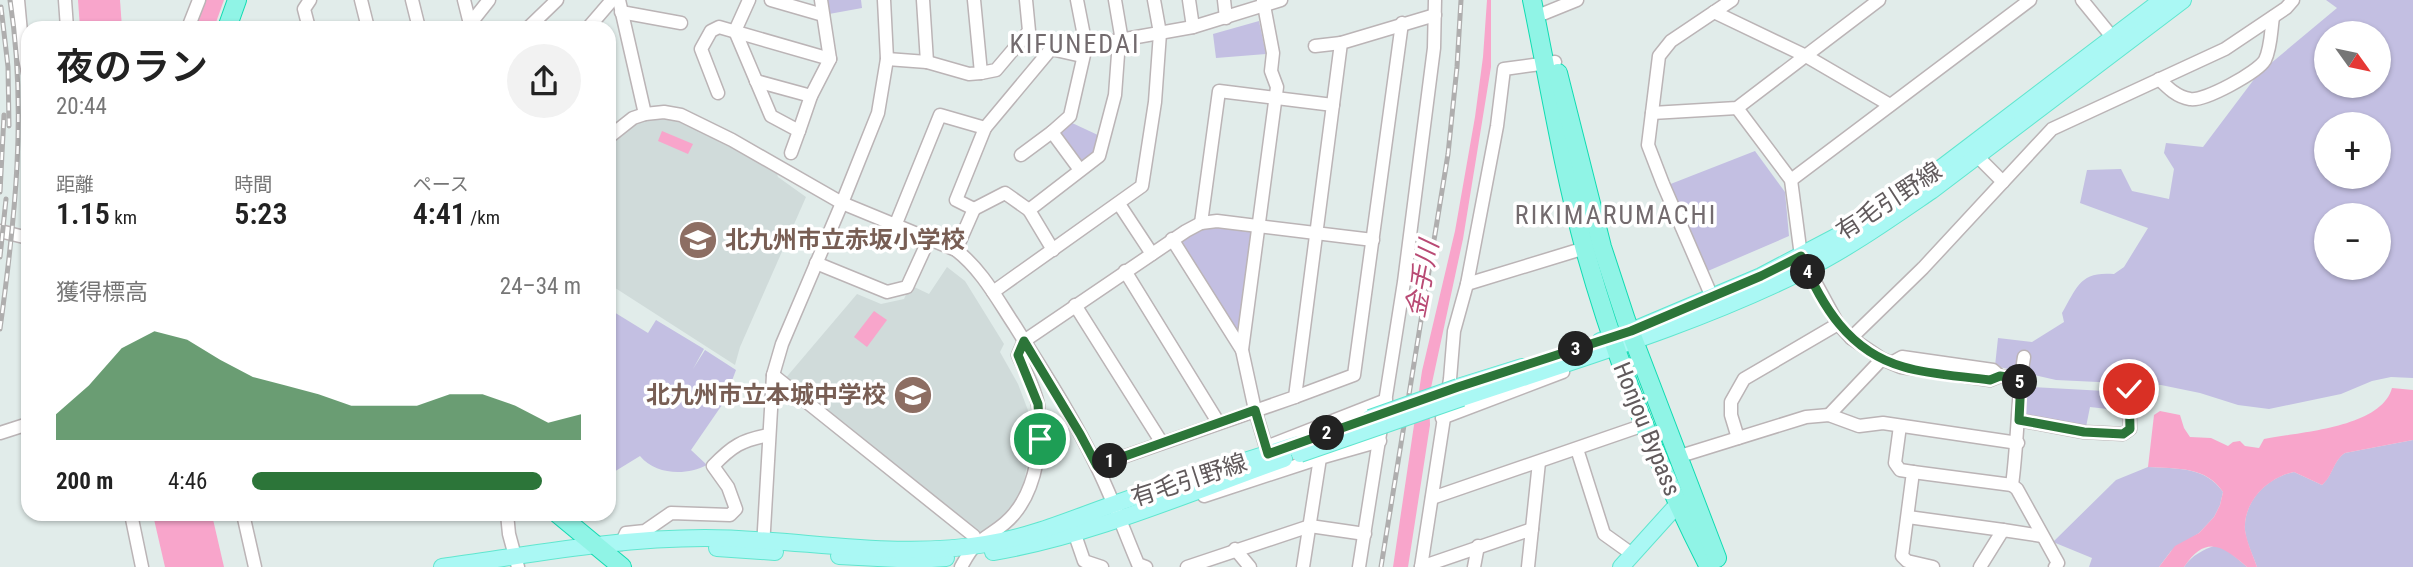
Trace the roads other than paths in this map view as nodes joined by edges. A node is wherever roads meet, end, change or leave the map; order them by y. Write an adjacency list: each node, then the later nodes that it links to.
1 (18, 0): 55 (street)
2 (65, 0): 42 (street)
3 (199, 0): 43 (street)
4 (237, 0): 44 (highway)
5 (310, 0): 45 (street)
6 (361, 0): 46 (street)
7 (412, 0): 47 (street)
8 (464, 0): 48 (street)
9 (489, 0): 49 (street)
10 (557, 0): 50 (street)
11 (612, 0): 51 (street)
12 (749, 0): 56 (street)
13 (771, 0): 38 (street)
14 (821, 0): 38 (street)
15 (884, 0): 65 (street)
16 (923, 0): 66 (street)
17 (974, 0): 68 (street)
18 (1026, 0): 68 (street)
19 (1077, 0): 62 (street)
20 (1115, 0): 58 (street)
21 (1154, 0): 57 (street)
22 (1189, 0): 54 (street)
23 (1224, 0): 41 (street)
24 (1281, 0): 34 (street)
25 (1435, 0): 39 (street)
26 (1577, 0): 36 (street)
27 (1732, 0): 37 (street)
28 (1879, 0): 63 (street)
29 (2030, 0): 75 (street)
30 (2082, 0): 59 (street)
31 (2162, 0): 59 (main road, 有毛引野線)
32 (2183, 0): 59 (main road, 有毛引野線)
33 (2293, 0): 40 (street)
34 (1263, 3): 41 (street); 73 (street)
35 (620, 6): 52 (street); 78 (street)
36 (1539, 8): 67 (highway, Honjou Bypass)
37 (1714, 12): 63 (street); 77 (street)
38 (823, 15): 64 (street)
39 (1436, 15): 53 (street); 127 (street)
40 (2273, 17): 69 (street); 69 (street)
41 (1226, 18): 54 (street)
42 (66, 21)
43 (191, 21)
44 (230, 21)
45 (307, 21)
46 (366, 21)
47 (417, 21)
48 (469, 21)
49 (474, 21)
50 (535, 21)
51 (594, 21)
52 (681, 23)
53 (1402, 23): 60 (street); 101 (street)
54 (1193, 27): 57 (street)
55 (21, 32)
56 (735, 32): 64 (street); 70 (street); 71 (street)
57 (1160, 33): 58 (street); 90 (street)
58 (1120, 41): 62 (street); 86 (street)
59 (2117, 42): 83 (main road, 有毛引野線)
60 (1341, 43): 61 (street); 74 (street)
61 (1315, 46)
62 (1084, 51): 79 (street); 82 (street)
63 (1806, 56): 75 (street); 76 (street)
64 (830, 59): 72 (street)
65 (887, 59): 66 (street); 89 (street)
66 (927, 62): 68 (street)
67 (1550, 63): 102 (highway, Honjou Bypass); 109 (street); 114 (highway, Honjou Bypass)
68 (981, 73)
69 (2159, 79): 88 (street)
70 (756, 81): 72 (street); 81 (street)
71 (718, 93)
72 (811, 96): 81 (street)
73 (1276, 97): 74 (street); 93 (street); 95 (street)
74 (1333, 105): 97 (street)
75 (1890, 105): 87 (street)
76 (1737, 108): 77 (street); 87 (street)
77 (1652, 113): 111 (street)
78 (645, 114): 80 (street); 89 (street)
79 (985, 128): 91 (street); 94 (street)
80 (616, 131)
81 (799, 131): 84 (street)
82 (1052, 132): 85 (street); 86 (street)
83 (1972, 152): 88 (street); 106 (main road, 有毛引野線)
84 (791, 153)
85 (1021, 155)
86 (1080, 170): 92 (street)
87 (1791, 180): 106 (street)
88 (2003, 182): 115 (street)
89 (842, 203): 94 (street); 107 (street)
90 (1119, 204): 104 (street); 105 (street)
91 (974, 209): 92 (street); 103 (street)
92 (1029, 210): 104 (street)
93 (1201, 223): 95 (street); 100 (street)
94 (895, 226): 99 (street)
95 (1259, 226): 97 (street); 118 (street)
96 (0, 231): 98 (street)
97 (1316, 233): 101 (street); 126 (street)
98 (21, 236)
99 (929, 239): 103 (street); 107 (street)
100 (1172, 239): 105 (street); 118 (street)
101 (1373, 240): 126 (street)
102 (1585, 248): 109 (street); 117 (highway, Honjou Bypass)
103 (956, 250): 110 (street)
104 (1053, 250): 110 (street)
105 (1152, 254): 108 (street)
106 (1804, 262): 111 (main road, 有毛引野線); 113 (street); 114 (main road, 有毛引野線)
107 (816, 263): 122 (street)
108 (1125, 271): 112 (street); 132 (street)
109 (1467, 284): 130 (street)
110 (993, 292): 116 (street)
111 (1712, 297): 114 (main road, 有毛引野線)
112 (1075, 305): 116 (street); 140 (street)
113 (1838, 324): 115 (street); 138 (street)
114 (1633, 337): 117 (main road, 有毛引野線); 145 (highway, Honjou Bypass)
115 (1851, 338): 121 (street)
116 (1024, 341): 148 (street); 170 (street)
117 (1613, 343): 119 (main road, 有毛引野線); 125 (main road, 有毛引野線); 133 (highway, Honjou Bypass)
118 (1242, 350): 128 (street)
119 (1584, 357): 125 (main road, 有毛引野線); 130 (street)
120 (2024, 357): 123 (street)
121 (1887, 360): 123 (street); 129 (street)
122 (773, 375): 137 (street); 170 (street)
123 (2021, 379): 131 (street)
124 (2129, 389): 131 (street)
125 (1460, 393): 142 (main road, 有毛引野線, bridge)
126 (1295, 397): 128 (street)
127 (1386, 400): 139 (street); 144 (street)
128 (1255, 410): 132 (street); 144 (street)
129 (1829, 415): 135 (street); 138 (street)
130 (1442, 418): 151 (street)
131 (2019, 420): 141 (street)
132 (1218, 422): 140 (street)
133 (1644, 425): 143 (street); 152 (highway, Honjou Bypass)
134 (21, 426): 136 (street)
135 (1900, 426): 141 (street); 149 (street)
136 (0, 433)
137 (769, 435): 165 (street); 168 (street)
138 (1738, 438): 145 (street)
139 (1380, 441): 146 (street); 163 (street)
140 (1162, 443): 148 (street)
141 (2018, 443): 150 (street)
142 (1299, 449): 144 (main road, 有毛引野線); 153 (main road, 有毛引野線)
143 (1577, 449): 147 (street); 169 (street)
144 (1267, 450): 153 (main road, 有毛引野線)
145 (1677, 457): 186 (highway, Honjou Bypass)
146 (1320, 458): 153 (street); 159 (street)
147 (1539, 462): 151 (street); 160 (street)
148 (1097, 466): 153 (street)
149 (1913, 472): 150 (street); 154 (street)
150 (2012, 485): 164 (street)
151 (1432, 498): 181 (street)
152 (1677, 505): 169 (main road); 185 (highway, Honjou Bypass)
153 (1116, 511): 162 (main road, 有毛引野線); 170 (main road, 有毛引野線); 172 (street)
154 (1908, 517): 161 (street); 187 (street)
155 (132, 521): 173 (street)
156 (244, 521): 174 (street)
157 (509, 521): 171 (street)
158 (568, 521): 168 (highway)
159 (1310, 526): 163 (street); 167 (street); 179 (street)
160 (1532, 529): 166 (street); 183 (street)
161 (2003, 530): 164 (street); 188 (street)
162 (1074, 532): 170 (main road, 有毛引野線); 176 (street)
163 (1365, 534): 180 (street)
164 (2042, 536): 189 (street)
165 (763, 545): 168 (main road, 有毛引野線); 170 (main road, 有毛引野線)
166 (1478, 546): 181 (street); 182 (street)
167 (1235, 549): 177 (street); 178 (street)
168 (613, 553): 171 (main road, 有毛引野線)
169 (1632, 554): 184 (main road)
170 (968, 556)
171 (518, 564): 175 (main road, 有毛引野線)
172 (1140, 566)
173 (142, 567)
174 (254, 567)
175 (442, 567)
176 (1102, 567)
177 (1187, 567)
178 (1250, 567)
179 (1303, 567)
180 (1359, 567)
181 (1421, 567)
182 (1474, 567)
183 (1528, 567)
184 (1621, 567)
185 (1709, 567)
186 (1721, 567)
187 (1934, 567)
188 (1980, 567)
189 (2055, 567)

